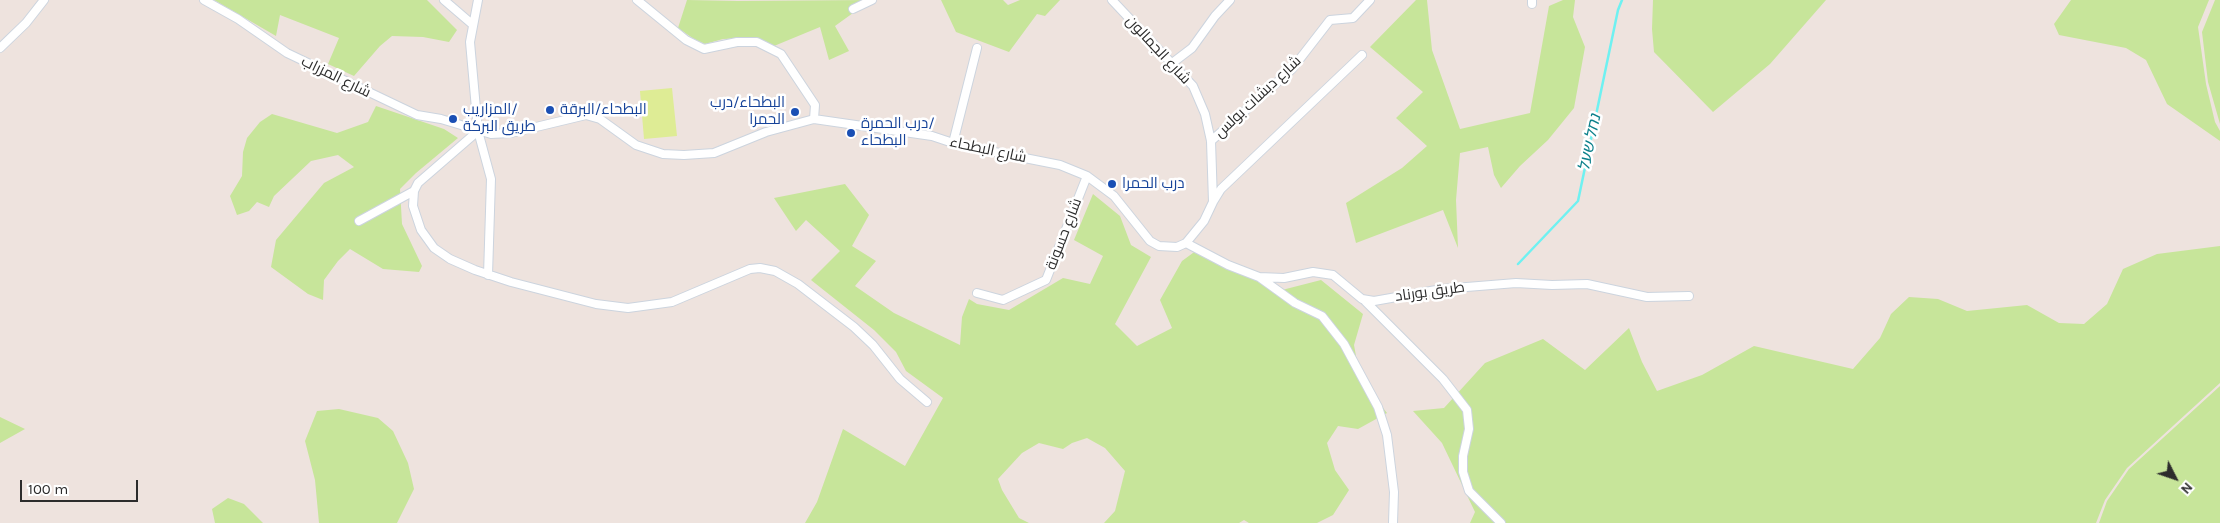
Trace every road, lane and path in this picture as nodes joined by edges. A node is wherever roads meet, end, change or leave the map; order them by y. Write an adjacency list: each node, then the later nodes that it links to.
1 (44, 0): 12 (street)
2 (204, 0): 17 (street, شارع المزراب)
3 (444, 0): 11 (street)
4 (478, 0): 11 (street)
5 (637, 0): 16 (street)
6 (872, 0): 10 (street)
7 (1112, 0): 15 (street, شارع الجمالون)
8 (1230, 0): 15 (street)
9 (1370, 0): 18 (street, شارع دبشات بولس)
10 (853, 9)
11 (472, 24): 17 (street)
12 (0, 48)
13 (977, 48): 19 (street)
14 (1362, 55): 22 (street)
15 (1171, 64): 18 (street, شارع الجمالون)
16 (814, 119): 17 (street, شارع البطحاء); 19 (street, شارع البطحاء)
17 (478, 131): 21 (street); 25 (street)
18 (1211, 141): 22 (street, شارع الجمالون)
19 (953, 143): 20 (street, شارع البطحاء)
20 (1087, 176): 24 (street, شارع البطحاء); 27 (street, شارع حسونة)
21 (414, 191): 23 (street); 25 (street)
22 (1213, 202): 24 (street, شارع الجمالون)
23 (359, 221)
24 (1186, 243): 26 (street)
25 (488, 274): 30 (street)
26 (1259, 277): 29 (street); 31 (street)
27 (977, 293)
28 (1689, 296): 29 (street, طريق بورناد)
29 (1362, 299): 32 (street)
30 (927, 402)
31 (1394, 523)
32 (1501, 523)

